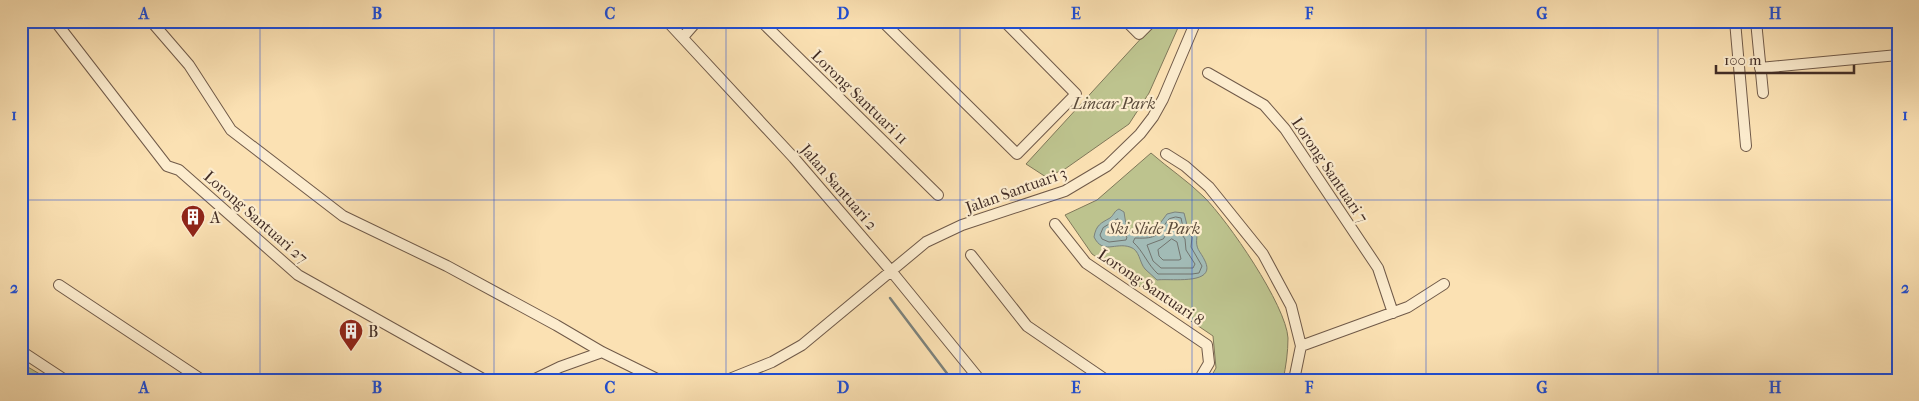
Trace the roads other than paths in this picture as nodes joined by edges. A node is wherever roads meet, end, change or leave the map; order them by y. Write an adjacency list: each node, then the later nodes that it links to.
1 (55, 21): 32 (street, Lorong Santuari 27)
2 (151, 21): 29 (street)
3 (667, 21): 13 (street, Jalan Santuari 2)
4 (697, 21): 13 (street)
5 (761, 21): 20 (street, Lorong Santuari 11)
6 (882, 21): 7 (street)
7 (1004, 21)
8 (1126, 21): 9 (street)
9 (1152, 21)
10 (1196, 21): 23 (street, Jalan Santuari 3)
11 (1735, 21): 18 (street)
12 (1756, 21): 15 (street)
13 (683, 37): 23 (street, Jalan Santuari 2)
14 (1898, 55): 15 (street)
15 (1760, 68): 17 (street)
16 (1208, 73): 26 (street, Lorong Santuari 7)
17 (1763, 93)
18 (1746, 146)
19 (1166, 154): 27 (street)
20 (938, 195)
21 (1055, 224): 38 (street, Lorong Santuari 8)
22 (971, 255): 37 (street)
23 (892, 272): 35 (street, Jalan Santuari 3); 36 (street, Jalan Santuari 2)
24 (1444, 284): 26 (street)
25 (59, 285): 31 (street)
26 (1393, 313): 27 (street)
27 (1301, 346): 39 (street)
28 (21, 351): 30 (street)
29 (602, 352): 33 (street); 34 (street)
30 (65, 380)
31 (202, 380)
32 (485, 380)
33 (533, 380)
34 (659, 380)
35 (727, 380)
36 (980, 380)
37 (1106, 380)
38 (1199, 380)
39 (1294, 380)

